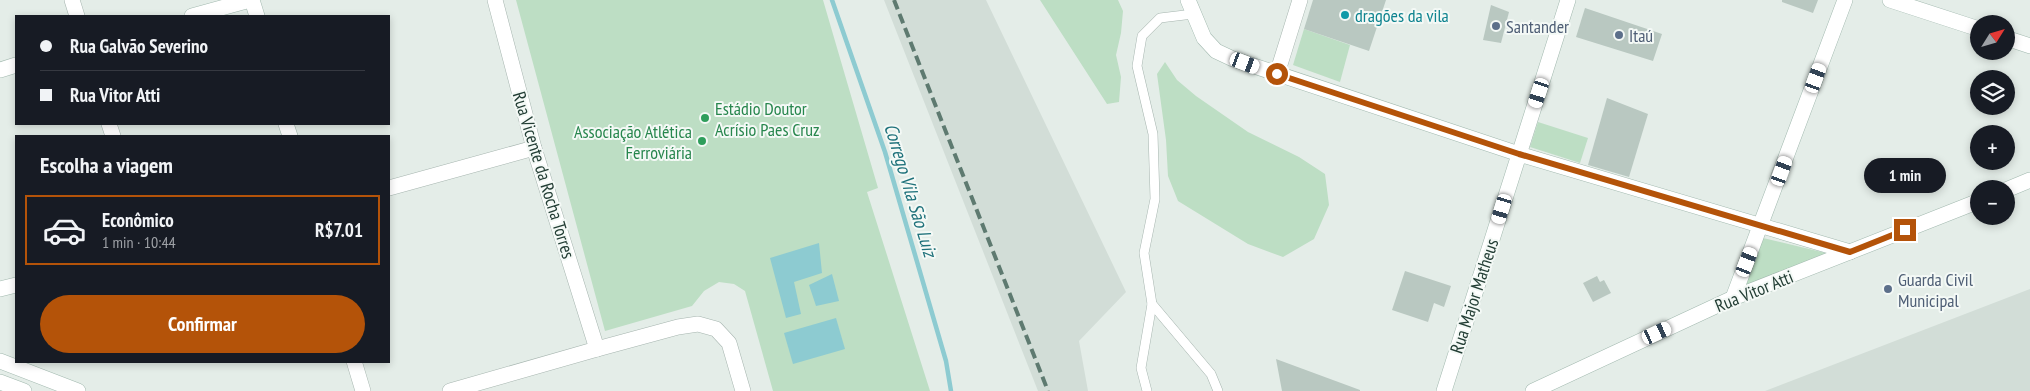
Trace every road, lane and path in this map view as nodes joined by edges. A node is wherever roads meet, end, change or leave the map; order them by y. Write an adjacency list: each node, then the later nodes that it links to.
1 (72, 0): 9 (main road)
2 (251, 0): 10 (main road); 11 (main road)
3 (495, 0): 18 (main road, Rua Vicente da Rocha Torres)
4 (1300, 0): 17 (main road)
5 (1568, 0): 19 (main road, Rua Major Matheus)
6 (1845, 0): 24 (main road)
7 (1890, 0): 12 (main road)
8 (1191, 7): 17 (main road); 29 (lane)
9 (77, 15)
10 (196, 15)
11 (257, 15)
12 (1970, 26)
13 (2015, 41): 14 (main road)
14 (2030, 46)
15 (15, 65): 16 (main road)
16 (0, 70)
17 (1277, 74): 19 (main road)
18 (534, 148): 22 (main road); 30 (main road, Rua Vicente da Rocha Torres)
19 (1519, 154): 24 (main road); 41 (main road, Rua Major Matheus)
20 (2030, 180): 21 (main road)
21 (2015, 186)
22 (390, 188)
23 (1970, 205): 25 (main road, Rua Vitor Atti)
24 (1761, 227): 25 (main road); 28 (main road)
25 (1850, 252): 28 (main road, Rua Vitor Atti)
26 (15, 285): 27 (main road)
27 (0, 289)
28 (1733, 298): 42 (main road, Rua Vitor Atti)
29 (1152, 304): 39 (lane); 40 (lane)
30 (597, 349): 37 (main road); 38 (main road)
31 (0, 361): 35 (main road)
32 (355, 363): 36 (main road)
33 (0, 382): 34 (main road)
34 (24, 391)
35 (78, 391)
36 (363, 391)
37 (450, 391)
38 (743, 391)
39 (1147, 391)
40 (1218, 391)
41 (1444, 391)
42 (1534, 391)

